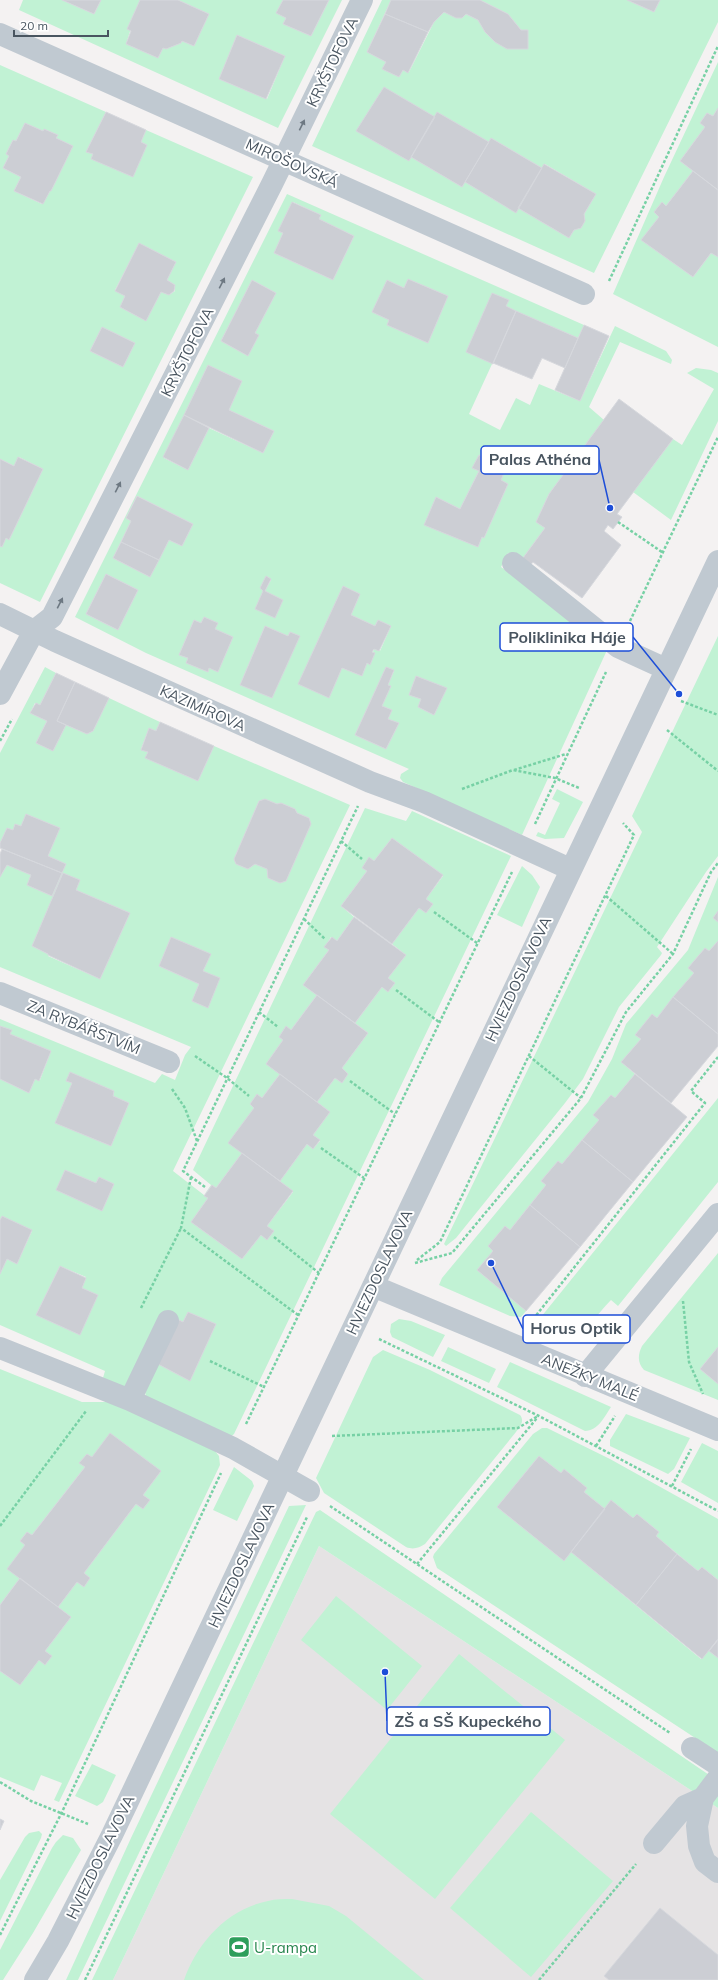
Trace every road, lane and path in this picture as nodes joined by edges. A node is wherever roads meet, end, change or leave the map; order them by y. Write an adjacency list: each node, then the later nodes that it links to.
1 (362, 0): 4 (street, KRYŠTOFOVA, one-way to 1)
2 (0, 34): 4 (street, MIROŠOVSKÁ)
3 (718, 46): 5 (path)
4 (285, 160): 6 (street, MIROŠOVSKÁ); 14 (street, KRYŠTOFOVA, one-way to 4)
5 (606, 287)
6 (584, 294)
7 (718, 437): 8 (path)
8 (717, 442): 10 (path)
9 (618, 522): 10 (path)
10 (662, 552): 15 (path)
11 (718, 561): 16 (street, HVIEZDOSLAVOVA)
12 (513, 563): 15 (street)
13 (0, 614): 14 (street, KAZIMÍROVA)
14 (34, 631): 17 (street, KRYŠTOFOVA); 25 (street, KAZIMÍROVA)
15 (618, 647): 16 (street); 21 (path)
16 (666, 669): 33 (street, HVIEZDOSLAVOVA)
17 (0, 694)
18 (681, 701): 19 (path)
19 (718, 715)
20 (663, 737): 23 (path)
21 (566, 754): 22 (path); 24 (path)
22 (513, 770): 24 (path); 27 (path)
23 (718, 771)
24 (555, 778): 26 (path); 30 (path)
25 (370, 782): 27 (street, KAZIMÍROVA); 29 (path)
26 (585, 791)
27 (416, 800): 30 (street, KAZIMÍROVA)
28 (621, 821): 34 (path)
29 (341, 841): 31 (path); 36 (path)
30 (524, 849): 33 (street, KAZIMÍROVA); 38 (path)
31 (362, 859)
32 (718, 863): 39 (path)
33 (570, 869): 63 (street, HVIEZDOSLAVOVA)
34 (606, 896): 39 (path); 45 (path)
35 (434, 912): 38 (path)
36 (304, 919): 37 (path); 42 (path)
37 (325, 939)
38 (477, 943): 43 (path)
39 (673, 954): 52 (path)
40 (396, 990): 43 (path)
41 (0, 993): 47 (street, ZA RYBÁŘSTVÍM)
42 (260, 1012): 44 (path); 48 (path)
43 (439, 1022): 53 (path)
44 (278, 1028)
45 (529, 1056): 52 (path); 60 (path)
46 (718, 1057): 68 (path)
47 (169, 1062)
48 (227, 1078): 51 (path); 54 (path)
49 (350, 1081): 53 (path)
50 (170, 1087): 54 (path)
51 (249, 1096)
52 (581, 1098): 65 (path)
53 (395, 1114): 57 (path)
54 (197, 1141): 56 (path)
55 (321, 1148): 57 (path)
56 (191, 1176): 58 (path); 66 (path)
57 (364, 1178): 62 (path)
58 (205, 1187)
59 (718, 1214): 72 (street)
60 (443, 1235)
61 (274, 1237): 62 (path)
62 (319, 1273): 66 (path)
63 (373, 1286): 65 (street, ANEŽKY MALÉ); 82 (street, HVIEZDOSLAVOVA)
64 (682, 1295): 75 (path)
65 (397, 1296): 72 (street, ANEŽKY MALÉ)
66 (298, 1315): 74 (path)
67 (168, 1321): 76 (street)
68 (526, 1329)
69 (376, 1338): 77 (path)
70 (0, 1348): 73 (street)
71 (210, 1361): 74 (path)
72 (585, 1376): 80 (street, ANEŽKY MALÉ)
73 (95, 1386): 76 (street); 85 (path)
74 (264, 1387): 78 (path)
75 (705, 1397)
76 (130, 1400): 81 (street)
77 (539, 1416): 79 (path); 84 (path); 86 (path)
78 (246, 1425)
79 (332, 1429)
80 (718, 1430)
81 (233, 1448): 82 (street); 92 (path)
82 (284, 1475): 83 (street); 93 (street, HVIEZDOSLAVOVA)
83 (309, 1491): 86 (path); 98 (path)
84 (718, 1511)
85 (0, 1526)
86 (417, 1564): 87 (path)
87 (692, 1748): 88 (street)
88 (718, 1765)
89 (718, 1778): 91 (street)
90 (0, 1782): 92 (path)
91 (703, 1798): 94 (street); 95 (street)
92 (62, 1812): 93 (path); 96 (path)
93 (112, 1835): 97 (street, HVIEZDOSLAVOVA)
94 (654, 1843): 99 (path)
95 (718, 1872)
96 (0, 1935)
97 (35, 1980)
98 (85, 1980)
99 (539, 1980)

